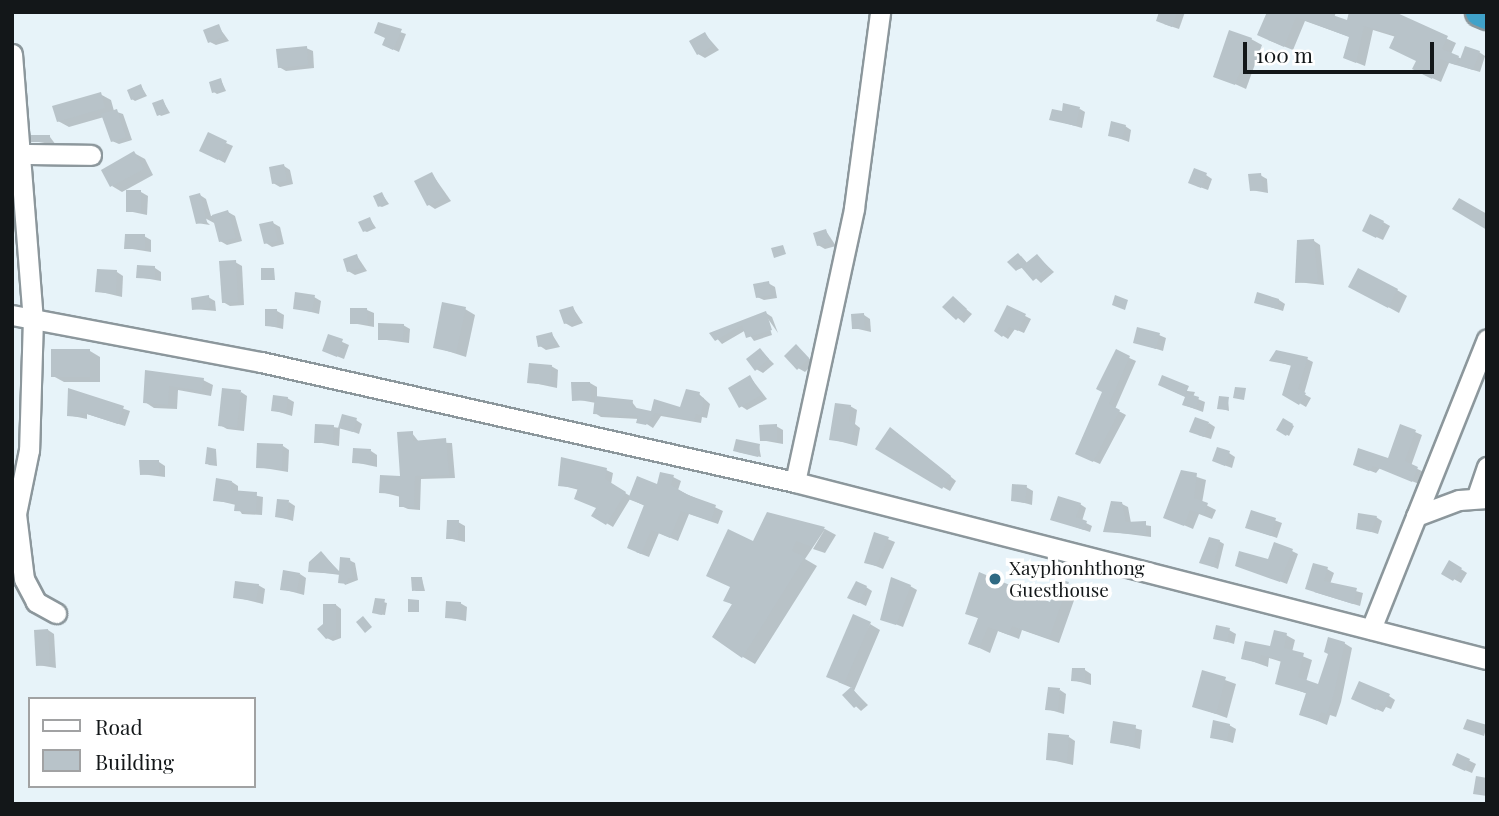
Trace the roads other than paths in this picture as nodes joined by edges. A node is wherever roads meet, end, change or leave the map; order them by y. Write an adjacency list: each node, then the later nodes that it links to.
1 (880, 12): 12 (street)
2 (1480, 12): 3 (highway)
3 (1487, 15)
4 (12, 54): 5 (street)
5 (14, 94): 6 (street)
6 (20, 154): 7 (street); 9 (street)
7 (91, 155)
8 (12, 315): 9 (street)
9 (33, 318): 12 (street); 15 (street)
10 (1487, 339): 14 (street)
11 (1487, 467): 13 (street)
12 (795, 482): 16 (street)
13 (1482, 497): 14 (street)
14 (1416, 516): 16 (street)
15 (56, 613)
16 (1371, 629): 17 (street)
17 (1487, 659)

